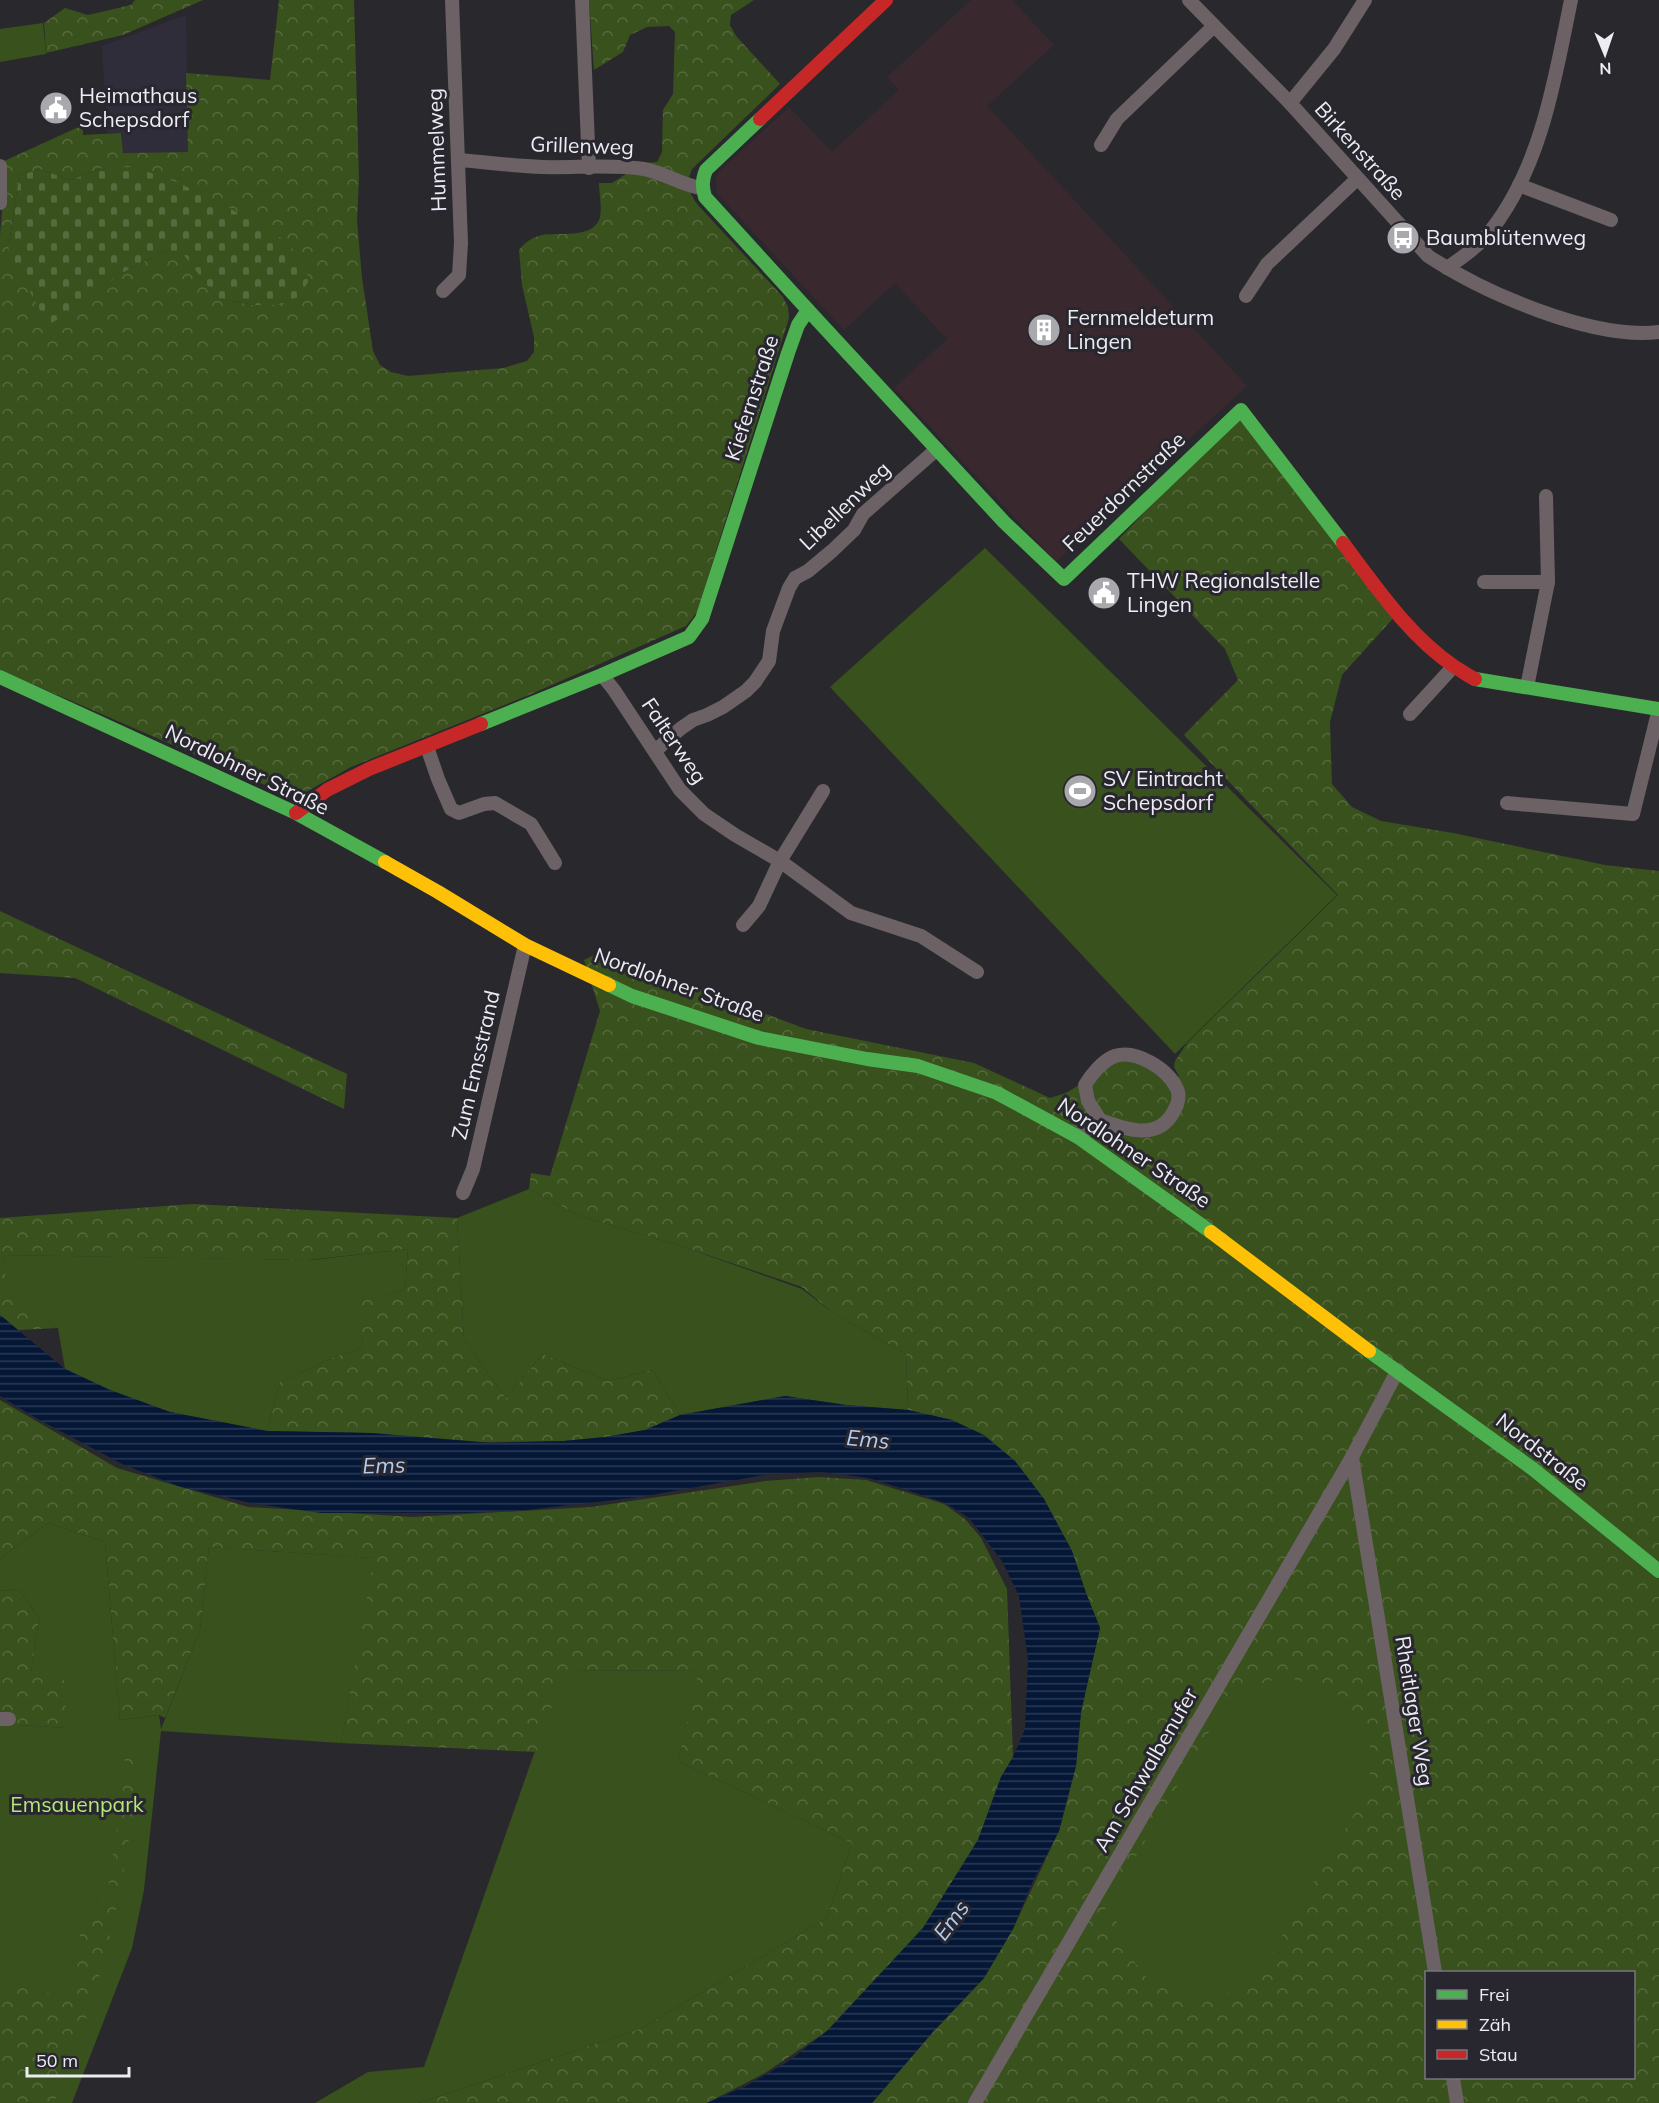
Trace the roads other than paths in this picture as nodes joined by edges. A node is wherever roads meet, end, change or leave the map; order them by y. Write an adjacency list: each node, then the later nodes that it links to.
1 (453, 0): 10 (street, Hummelweg)
2 (582, 0): 12 (street)
3 (886, 0): 15 (street)
4 (1190, 0): 7 (street, Birkenstraße)
5 (1365, 0): 8 (street)
6 (1570, 0): 14 (street)
7 (1214, 26): 8 (street, Birkenstraße); 9 (street)
8 (1290, 103): 13 (street, Birkenstraße)
9 (1101, 145)
10 (459, 160): 12 (street, Grillenweg); 19 (street, Hummelweg)
11 (0, 166): 16 (street)
12 (589, 168): 15 (street, Grillenweg)
13 (1357, 179): 18 (street, Birkenstraße); 20 (street)
14 (1519, 185): 17 (street); 18 (street)
15 (701, 188): 21 (street)
16 (0, 203)
17 (1611, 220)
18 (1447, 268): 22 (street, Birkenstraße)
19 (443, 291)
20 (1246, 296)
21 (808, 310): 23 (street, Feuerdornstraße); 28 (street, Kiefernstraße)
22 (1659, 332)
23 (937, 449): 27 (street, Feuerdornstraße); 34 (street, Libellenweg)
24 (1546, 496): 26 (street)
25 (1484, 582): 26 (street)
26 (1548, 582): 30 (street)
27 (1453, 667): 30 (street, Feuerdornstraße); 32 (street)
28 (602, 675): 33 (street, Kiefernstraße); 34 (street, Falterweg)
29 (0, 677): 37 (street, Nordlohner Straße)
30 (1527, 687): 31 (street, Feuerdornstraße)
31 (1659, 709): 36 (street)
32 (1410, 714)
33 (427, 747): 37 (street, Kiefernstraße); 39 (street)
34 (655, 751): 38 (street, Falterweg)
35 (823, 791): 38 (street)
36 (1507, 803)
37 (296, 813): 41 (street, Nordlohner Straße)
38 (780, 861): 40 (street); 42 (street, Falterweg)
39 (555, 863)
40 (743, 925)
41 (525, 945): 44 (street, Nordlohner Straße); 45 (street, Zum Emsstrand)
42 (977, 972)
43 (1100, 1120): 43 (street); 44 (street)
44 (1077, 1137): 46 (street, Nordlohner Straße)
45 (463, 1193)
46 (1398, 1370): 47 (street, Am Schwalbenufer); 48 (street, Nordstraße)
47 (1352, 1456): 49 (street, Rheitlager Weg); 51 (street, Am Schwalbenufer)
48 (1659, 1571)
49 (1435, 1971)
50 (1453, 2079): 52 (street)
51 (975, 2103)
52 (1457, 2103)

